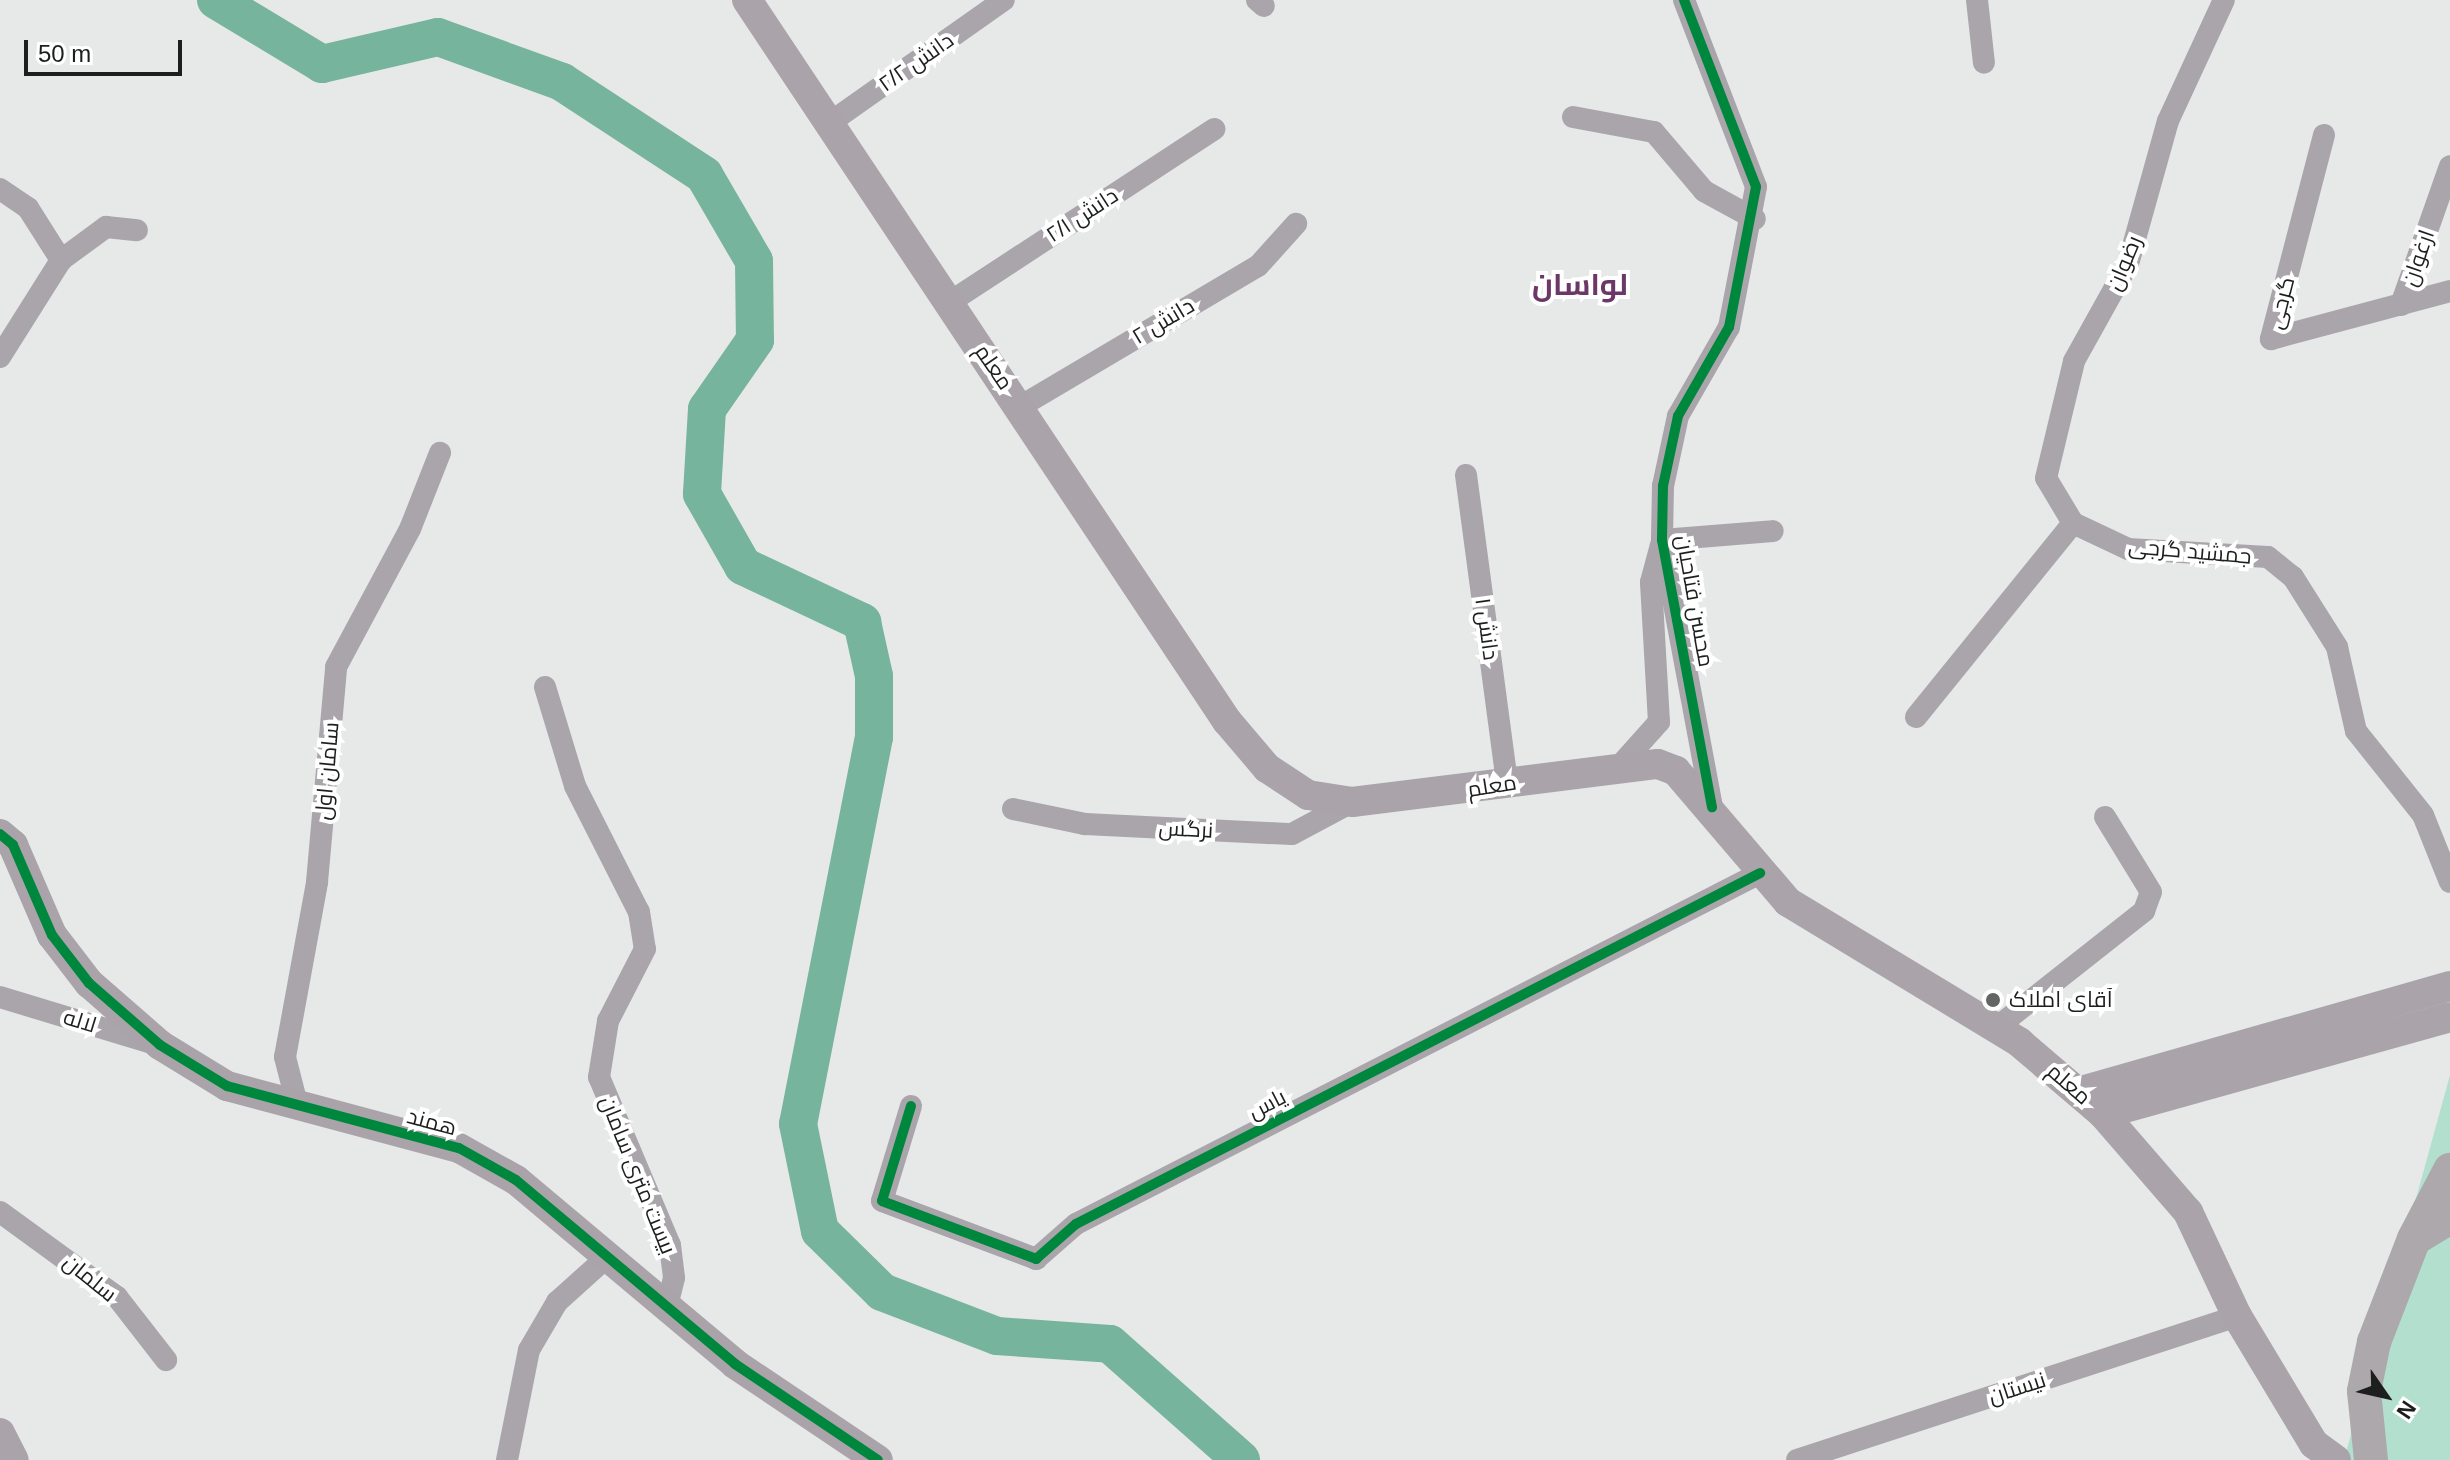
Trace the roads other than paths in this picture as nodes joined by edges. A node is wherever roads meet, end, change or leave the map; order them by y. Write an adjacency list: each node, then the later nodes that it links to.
1 (747, 0): 8 (main road, معلم)
2 (1004, 0): 8 (street, دانش ۲/۲)
3 (1684, 0): 13 (street, محسن فتاحیان)
4 (1977, 0): 6 (street)
5 (2224, 0): 24 (street, رضوان)
6 (1984, 63)
7 (1573, 117): 13 (street)
8 (828, 124): 18 (main road, معلم)
9 (1214, 129): 18 (street, دانش ۲/۱)
10 (2324, 135): 19 (street, گرجی)
11 (2450, 166): 19 (street, ارغوان)
12 (0, 189): 16 (street)
13 (1755, 219): 26 (street, محسن فتاحیان)
14 (1296, 224): 21 (street, دانش ۲)
15 (137, 230): 16 (street)
16 (61, 260): 20 (street)
17 (2450, 291): 19 (street, گرجی)
18 (950, 302): 21 (main road, معلم)
19 (2401, 305)
20 (0, 357)
21 (1021, 406): 31 (main road, معلم)
22 (440, 453): 45 (street, سامان اول)
23 (1466, 475): 30 (street, دانش ۱)
24 (2073, 523): 28 (street); 37 (street, جمشید گرجی)
25 (1773, 531): 26 (street)
26 (1662, 540): 29 (street); 32 (street, محسن فتاحیان)
27 (545, 687): 52 (street, بیست متری سامان)
28 (1916, 717)
29 (1615, 771): 30 (main road, معلم); 32 (main road, معلم)
30 (1507, 783): 31 (main road, معلم)
31 (1352, 802): 33 (street, نرگس)
32 (1712, 807): 36 (main road, معلم)
33 (1013, 809)
34 (2105, 817): 41 (street)
35 (0, 834): 42 (main road, همند)
36 (1760, 873): 41 (main road, معلم); 44 (street, یاس)
37 (2450, 882)
38 (2450, 986): 43 (main road)
39 (0, 997): 42 (street, لاله)
40 (2450, 1017): 46 (main road)
41 (1996, 1028): 43 (main road, معلم)
42 (160, 1045): 45 (main road, همند)
43 (2078, 1092): 46 (main road, معلم)
44 (911, 1106)
45 (298, 1108): 51 (main road, همند)
46 (2103, 1114): 53 (main road, معلم)
47 (2450, 1170): 50 (main road)
48 (0, 1212): 54 (street, سلمان)
49 (2450, 1217): 50 (main road)
50 (2414, 1239): 61 (main road)
51 (608, 1256): 52 (main road, همند); 57 (street)
52 (666, 1310): 58 (main road, همند)
53 (2237, 1316): 59 (street, نیستان); 60 (main road, معلم)
54 (166, 1360)
55 (0, 1433): 56 (main road)
56 (14, 1460)
57 (507, 1460)
58 (878, 1460)
59 (1797, 1460)
60 (2336, 1460)
61 (2371, 1460)

